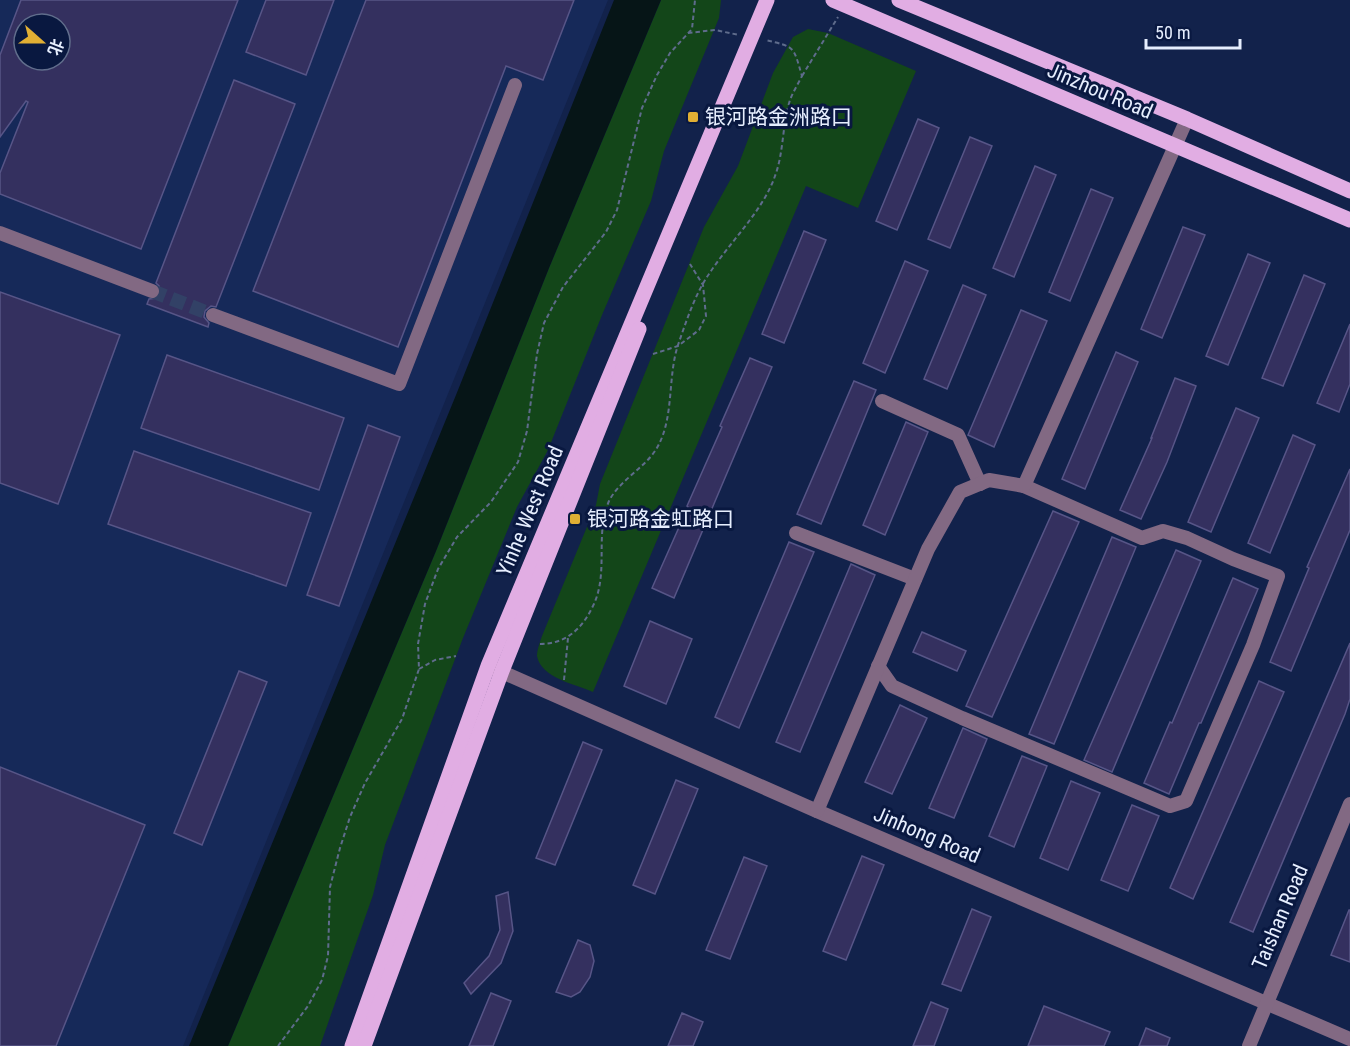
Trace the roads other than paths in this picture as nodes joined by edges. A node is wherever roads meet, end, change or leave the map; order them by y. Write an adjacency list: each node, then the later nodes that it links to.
1 (767, 0): 19 (main road, Yinhe West Road)
2 (778, 0): 19 (main road, Yinhe West Road)
3 (833, 0): 7 (main road, Jinzhou Road)
4 (899, 0): 6 (main road, Jinzhou Road)
5 (515, 85): 12 (street)
6 (1187, 119): 7 (street); 8 (main road, Jinzhou Road)
7 (1174, 146): 9 (main road, Jinzhou Road); 15 (street)
8 (1350, 191)
9 (1350, 220)
10 (0, 233): 11 (street)
11 (152, 291)
12 (213, 315)
13 (882, 401): 14 (street)
14 (980, 484): 15 (street); 17 (street)
15 (1024, 486): 18 (street)
16 (796, 532): 17 (street)
17 (915, 579): 18 (street)
18 (878, 666): 21 (street)
19 (495, 669): 21 (street, Jinhong Road); 24 (main road, Yinhe West Road); 25 (main road, Yinhe West Road)
20 (1350, 804): 22 (street, Taishan Road)
21 (817, 811): 22 (street, Jinhong Road)
22 (1267, 1003): 23 (street, Jinhong Road); 26 (street, Taishan Road)
23 (1350, 1039)
24 (352, 1046)
25 (364, 1046)
26 (1249, 1046)

